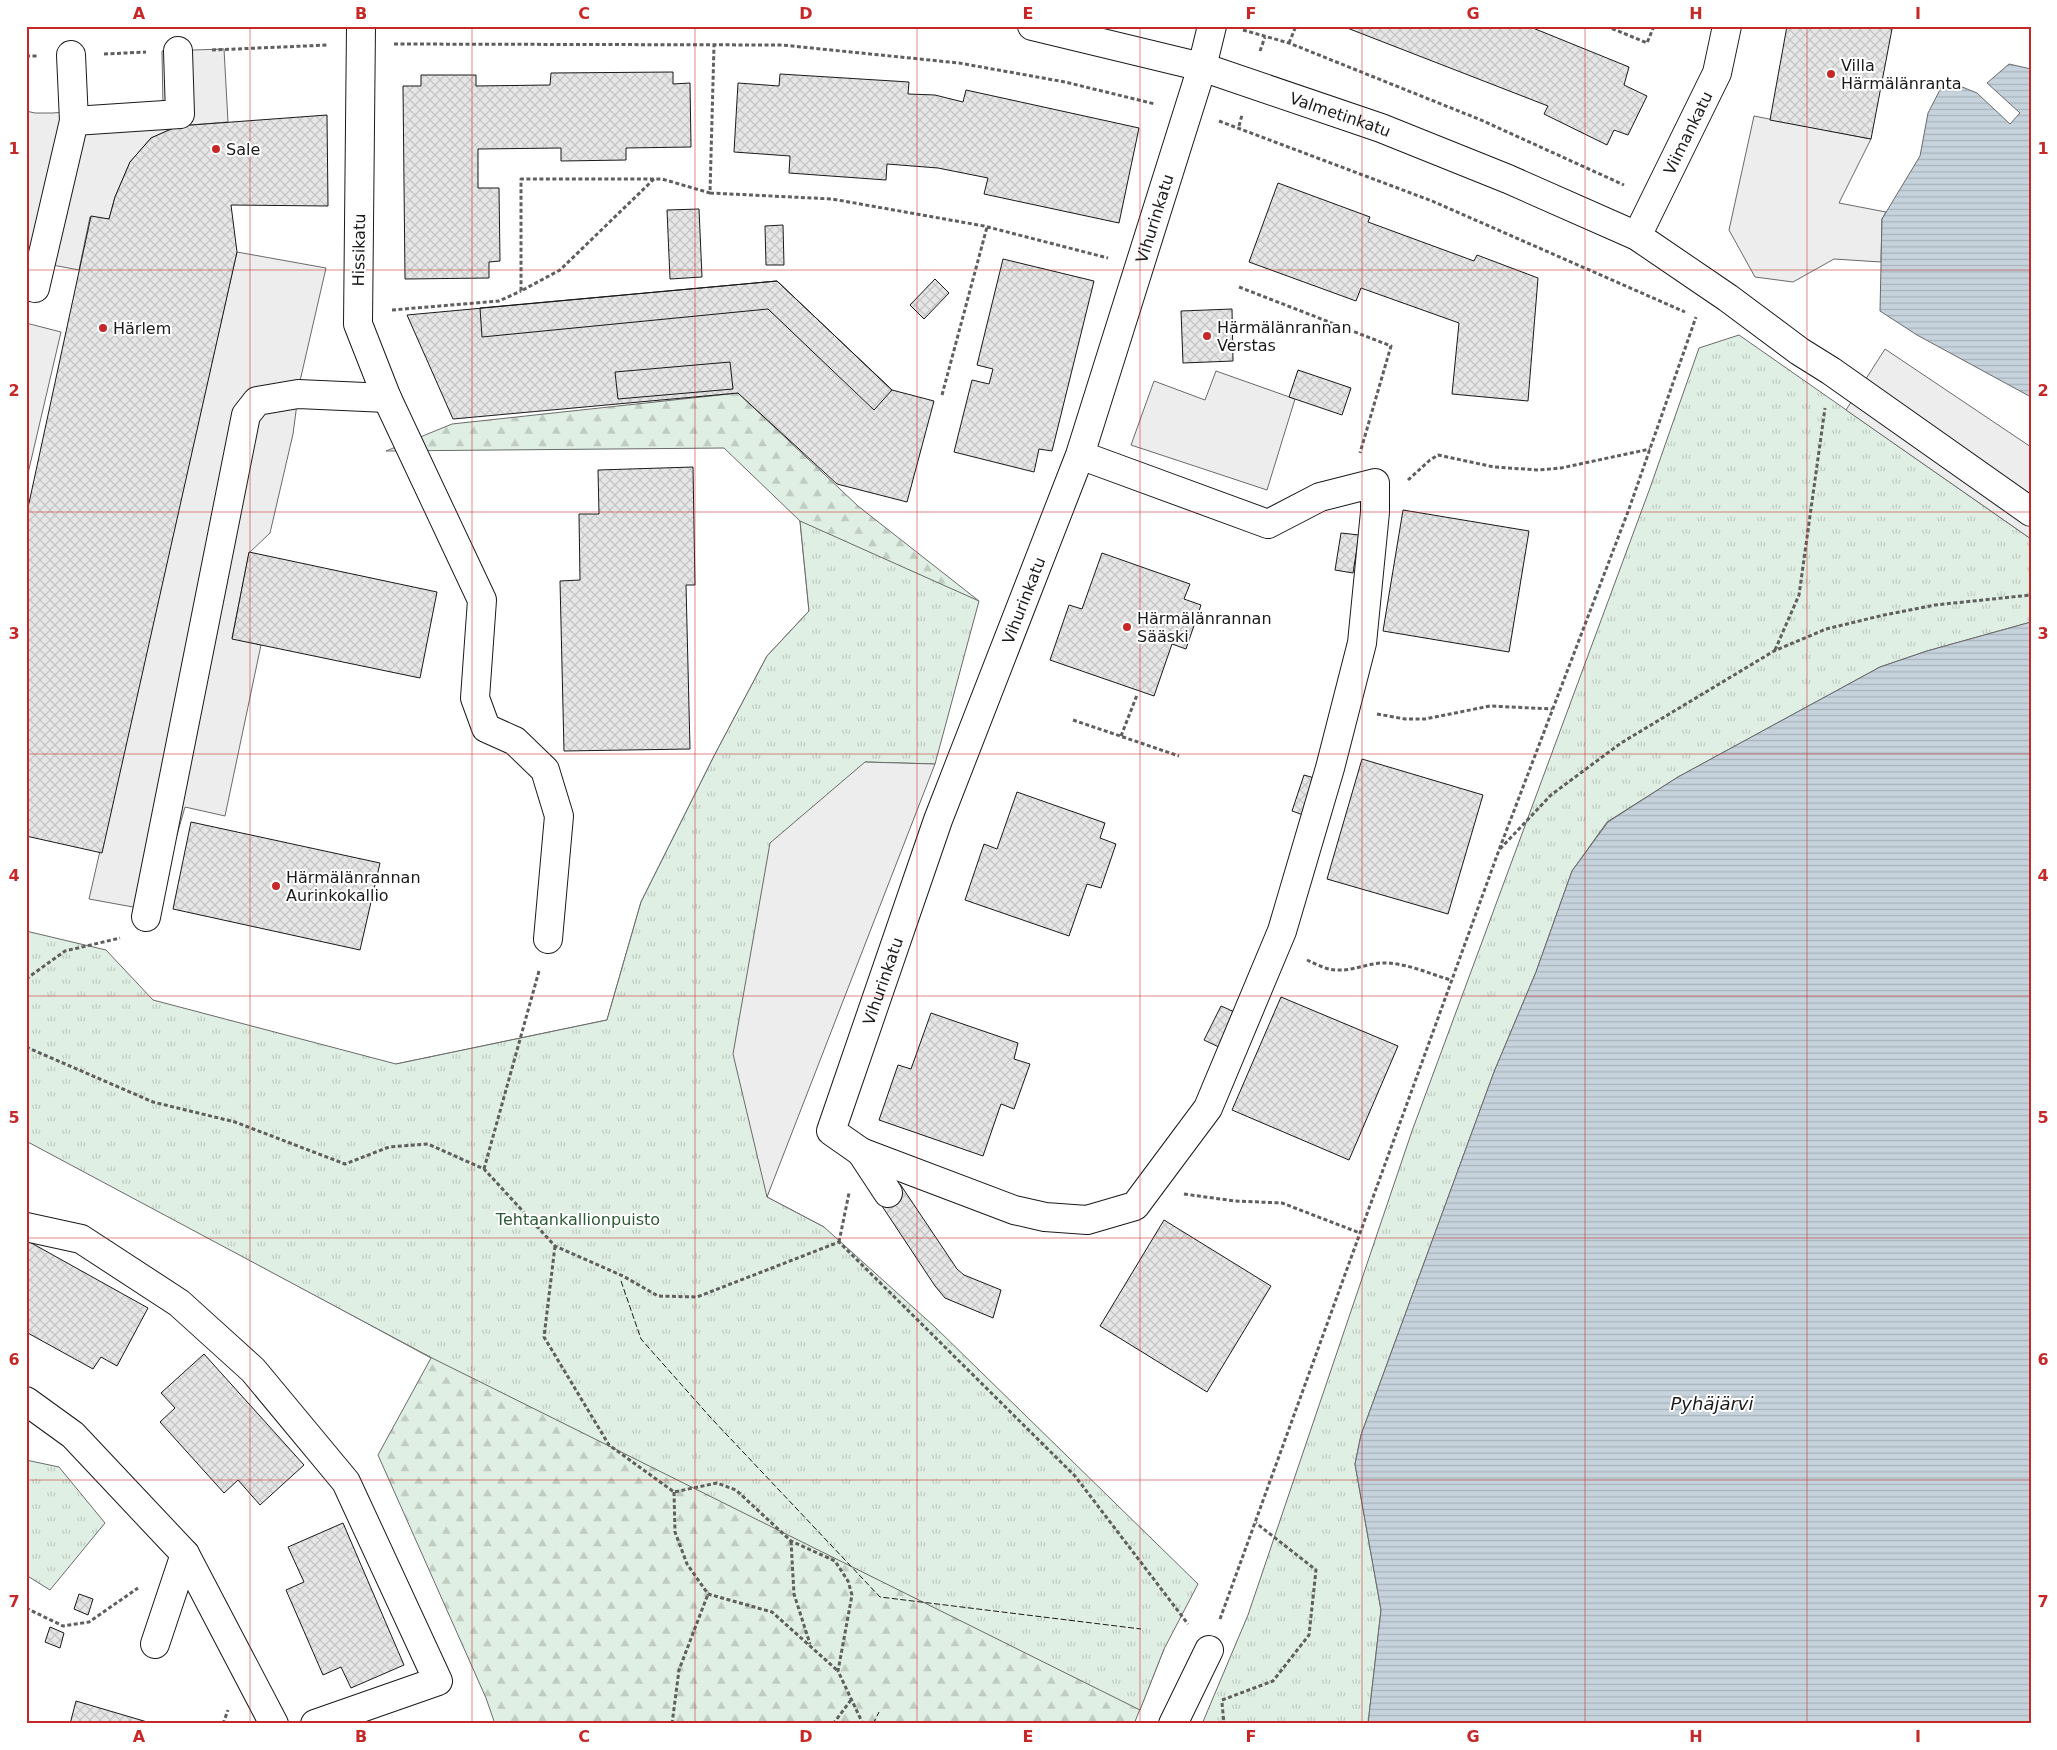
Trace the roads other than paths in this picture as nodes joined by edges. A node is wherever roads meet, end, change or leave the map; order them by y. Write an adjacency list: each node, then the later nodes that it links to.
1 (1032, 26): 7 (street, Valmetinkatu)
2 (1212, 26): 7 (street, Vihurinkatu)
3 (1727, 26): 9 (street, Viimankatu)
4 (361, 35): 11 (street, Hissikatu)
5 (178, 51): 8 (street)
6 (71, 55): 8 (street)
7 (1202, 67): 9 (street, Valmetinkatu); 12 (street, Vihurinkatu)
8 (74, 121): 10 (street)
9 (1637, 236): 13 (street, Valmetinkatu)
10 (35, 288)
11 (387, 398): 14 (street); 15 (street, Hissikatu)
12 (1080, 454): 16 (street, Vihurinkatu); 16 (street)
13 (2031, 512)
14 (146, 917)
15 (548, 939)
16 (861, 1152): 17 (street)
17 (888, 1193)
18 (26, 1228): 24 (street)
19 (26, 1401): 20 (street)
20 (185, 1554): 21 (street); 23 (street)
21 (155, 1644)
22 (1211, 1646): 25 (street)
23 (274, 1724)
24 (315, 1724)
25 (1173, 1724)

